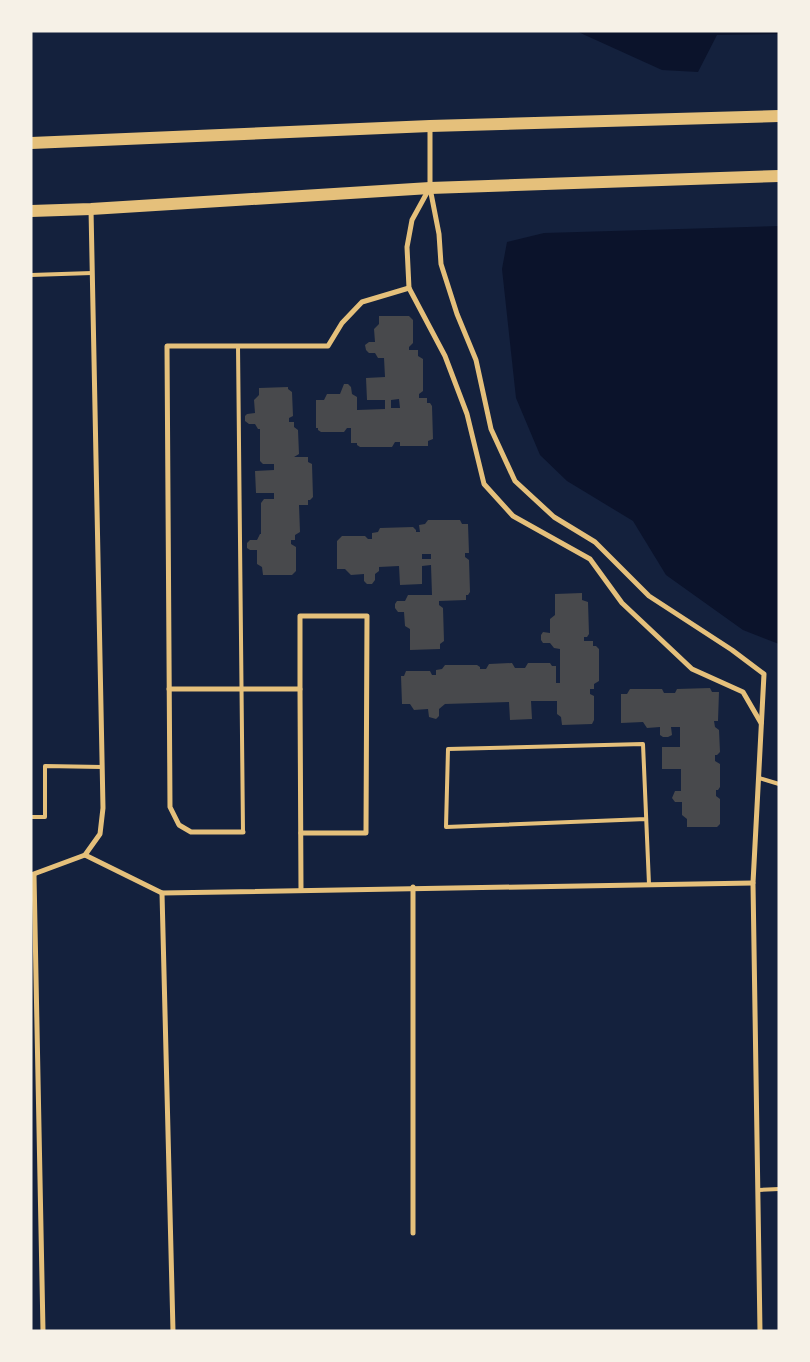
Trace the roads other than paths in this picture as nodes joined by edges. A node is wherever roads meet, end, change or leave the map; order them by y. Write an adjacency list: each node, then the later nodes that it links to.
1 (779, 116): 2 (main road)
2 (430, 126): 3 (main road); 5 (street)
3 (31, 143)
4 (779, 176): 5 (main road)
5 (430, 188): 6 (main road); 10 (street); 15 (street)
6 (91, 209): 7 (main road); 8 (street)
7 (31, 211)
8 (92, 273): 9 (lane); 16 (street)
9 (31, 275)
10 (410, 288): 11 (street); 15 (street)
11 (238, 346): 12 (street); 13 (lane)
12 (169, 689): 13 (street); 21 (street)
13 (242, 689): 14 (street); 21 (lane)
14 (300, 689): 22 (street); 22 (street)
15 (762, 724): 17 (street)
16 (102, 767): 19 (lane); 23 (street)
17 (759, 778): 18 (lane); 25 (street)
18 (779, 784)
19 (31, 817)
20 (646, 819): 20 (lane); 26 (lane)
21 (243, 832)
22 (301, 833): 28 (street)
23 (85, 855): 24 (street); 29 (street)
24 (33, 875): 33 (street)
25 (753, 883): 26 (street); 31 (street)
26 (649, 884): 27 (street)
27 (413, 887): 28 (street); 32 (street)
28 (301, 890): 29 (street)
29 (162, 892): 34 (street)
30 (779, 1189): 31 (lane)
31 (759, 1190): 35 (street)
32 (413, 1233)
33 (43, 1331)
34 (173, 1331)
35 (760, 1331)

